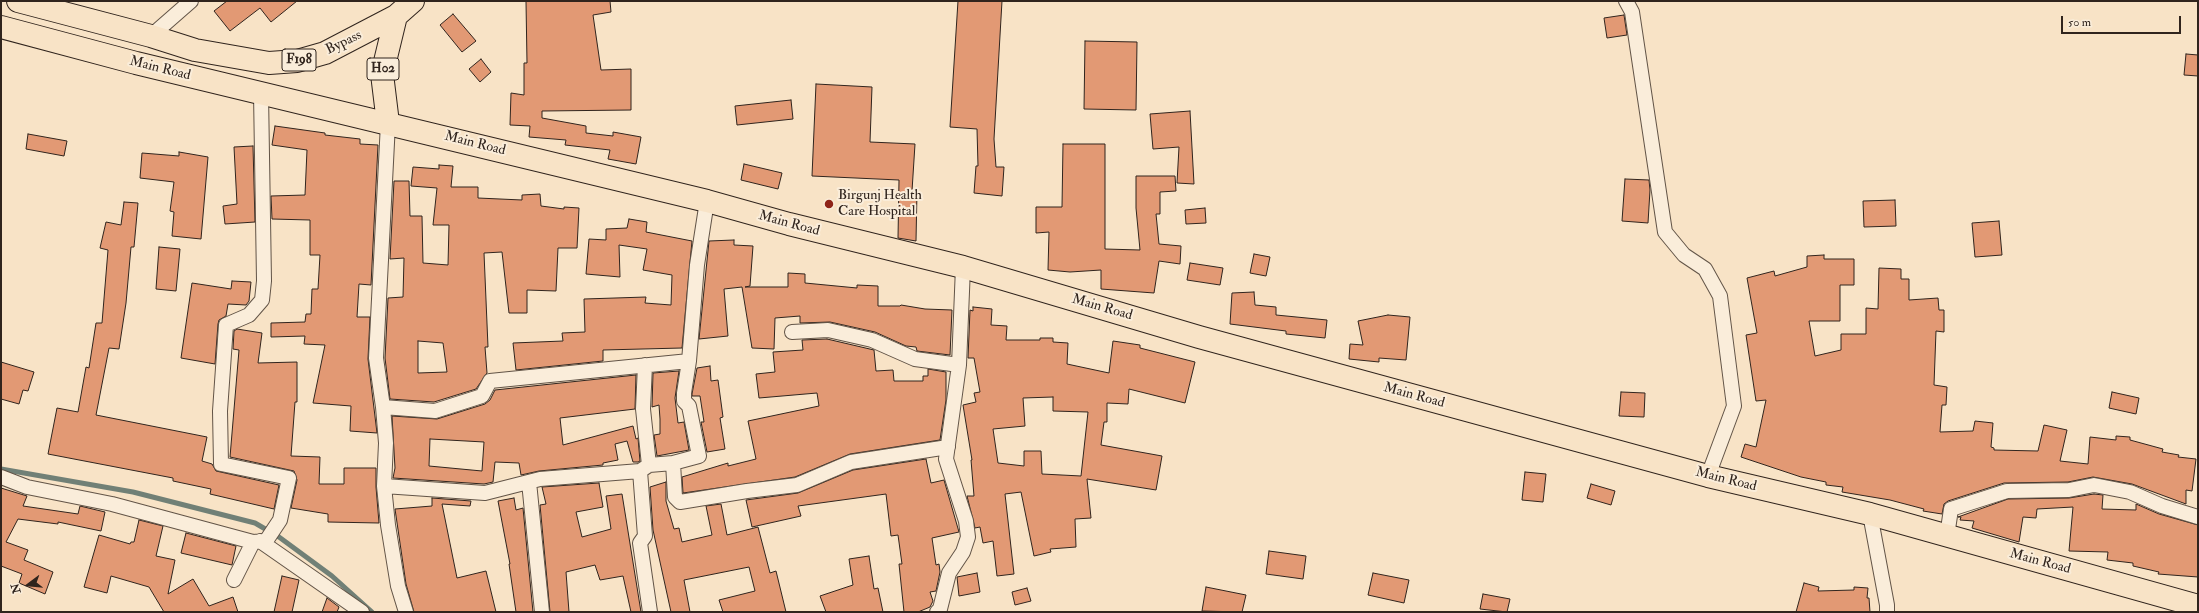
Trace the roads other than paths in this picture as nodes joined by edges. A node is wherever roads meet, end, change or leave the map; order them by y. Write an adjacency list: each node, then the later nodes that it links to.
1 (18, 1): 7 (main road, Main Road)
2 (191, 1): 7 (street)
3 (413, 1): 5 (main road, Bypass / F198)
4 (1626, 1): 21 (street)
5 (396, 16): 8 (main road, Bypass / F198); 10 (main road, H02)
6 (1, 27): 9 (main road, Main Road)
7 (151, 36): 8 (main road, Main Road)
8 (195, 50)
9 (261, 93): 10 (main road, Main Road); 28 (street)
10 (388, 123): 11 (main road, Main Road); 17 (street)
11 (707, 201): 12 (main road, Main Road); 14 (street)
12 (963, 267): 16 (street); 21 (main road, Main Road)
13 (792, 332): 16 (street)
14 (689, 360): 15 (street); 19 (street)
15 (645, 365): 17 (street); 20 (street)
16 (959, 365): 18 (street)
17 (383, 407): 24 (street)
18 (948, 447): 19 (street); 35 (street)
19 (674, 463): 20 (street)
20 (644, 468): 23 (street); 34 (street)
21 (1708, 476): 25 (main road, Main Road)
22 (1, 477): 28 (street)
23 (529, 482): 24 (street); 33 (street)
24 (384, 486): 32 (street)
25 (1870, 514): 27 (main road, Main Road); 36 (street)
26 (2198, 517): 27 (street)
27 (1947, 536): 30 (main road, Main Road)
28 (260, 541): 29 (street); 31 (street)
29 (234, 580)
30 (2198, 606)
31 (362, 612)
32 (406, 612)
33 (542, 612)
34 (650, 612)
35 (937, 612)
36 (1887, 612)

